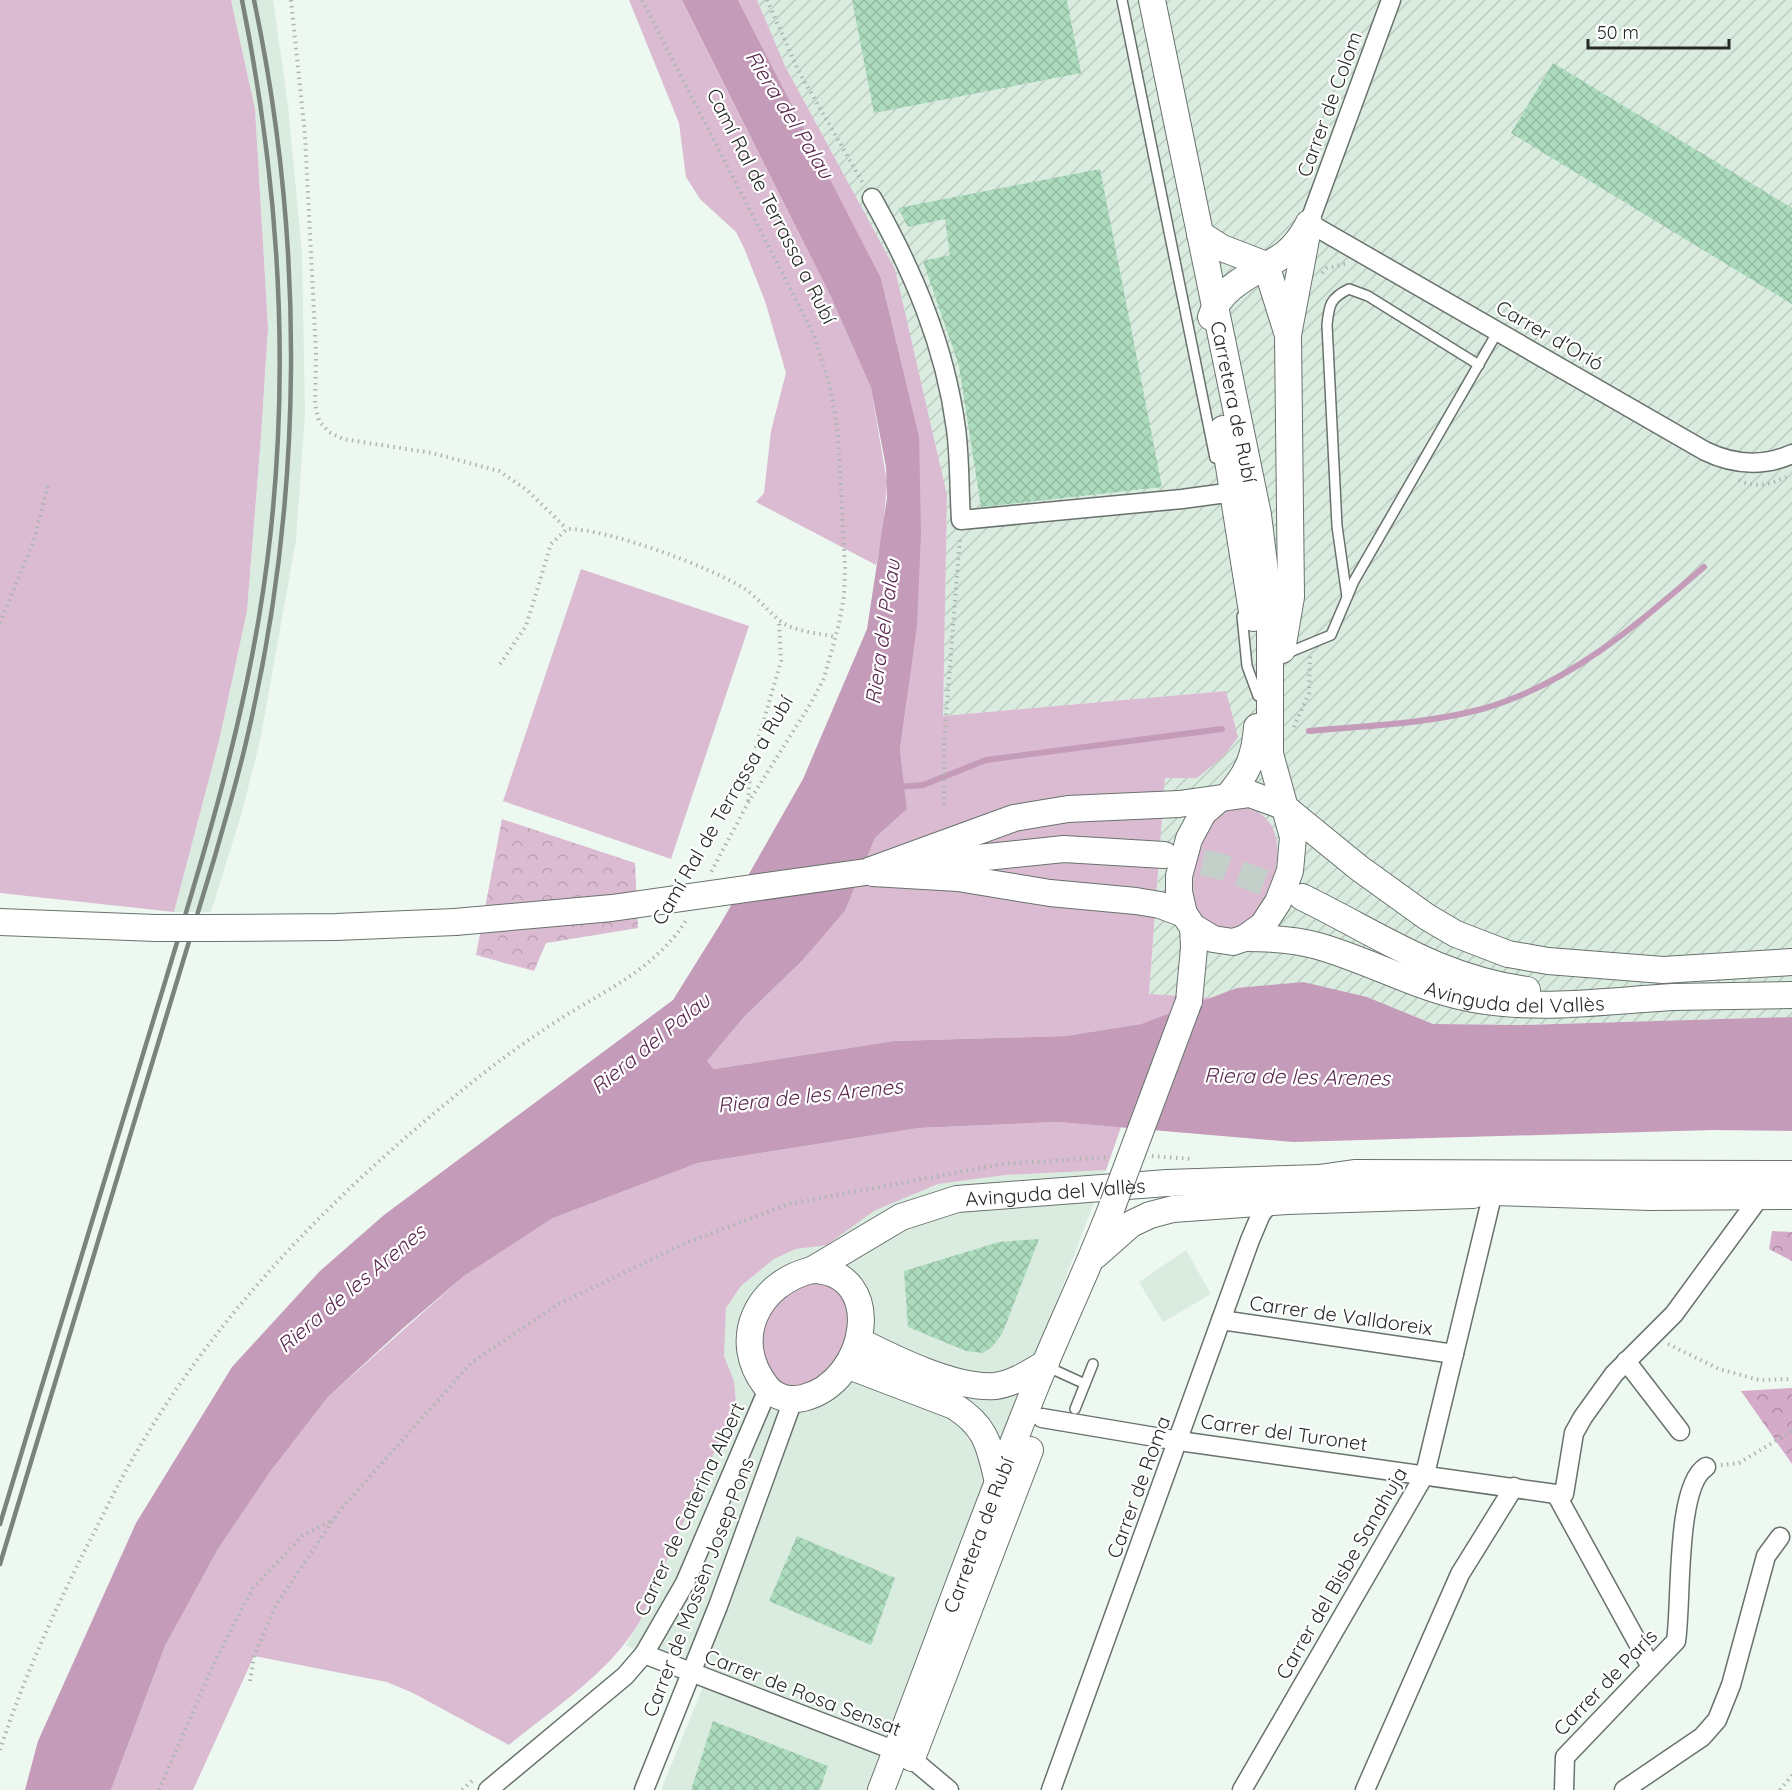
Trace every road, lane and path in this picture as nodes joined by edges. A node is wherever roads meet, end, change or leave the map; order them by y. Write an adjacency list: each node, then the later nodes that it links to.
1 (291, 0): 22 (path)
2 (642, 0): 26 (path, Camí Ral de Terrassa a Rubí)
3 (767, 0): 8 (path)
4 (1122, 0): 18 (lane)
5 (1135, 0): 16 (main road, Carretera de Rubí)
6 (1152, 0): 10 (main road, Carretera de Rubí)
7 (1391, 0): 9 (street, Carrer de Colom)
8 (872, 198): 21 (street)
9 (1310, 223): 11 (main road); 13 (street, Carrer d'Orió); 14 (main road)
10 (1200, 234): 11 (main road); 12 (main road, Carretera de Rubí)
11 (1266, 265): 12 (main road); 14 (main road)
12 (1214, 308): 16 (main road); 29 (main road, Carretera de Rubí)
13 (1498, 331): 15 (lane); 17 (street, Carrer d'Orió)
14 (1288, 335): 27 (main road)
15 (1479, 365): 23 (lane); 23 (lane)
16 (1221, 419): 20 (main road, Carretera de Rubí)
17 (1784, 457)
18 (1216, 465)
19 (48, 485): 25 (path)
20 (1225, 490): 21 (street); 29 (main road, Carretera de Rubí)
21 (961, 520): 32 (path)
22 (567, 529): 24 (path); 28 (path)
23 (1347, 597): 27 (lane)
24 (779, 621): 26 (path); 31 (path)
25 (0, 623)
26 (836, 636): 31 (path, Camí Ral de Terrassa a Rubí)
27 (1281, 655): 29 (main road)
28 (500, 664)
29 (1264, 696): 30 (main road, Carretera de Rubí); 33 (main road, Carretera de Rubí)
30 (1223, 798): 33 (main road); 35 (main road); 41 (main road)
31 (747, 803): 37 (path, Camí Ral de Terrassa a Rubí)
32 (944, 805)
33 (1278, 807): 43 (main road); 45 (main road, Avinguda del Vallès)
34 (1164, 855): 35 (main road)
35 (954, 859): 36 (main road); 36 (main road); 41 (main road)
36 (866, 872): 42 (main road, bridge)
37 (708, 879)
38 (1302, 897): 40 (main road)
39 (692, 910): 90 (path, Camí Ral de Terrassa a Rubí)
40 (1332, 912): 45 (main road); 47 (main road)
41 (1188, 920): 43 (main road); 48 (main road)
42 (0, 922)
43 (1239, 940): 47 (main road, Avinguda del Vallès); 48 (main road)
44 (1792, 962): 45 (main road, Avinguda del Vallès)
45 (1664, 970)
46 (1792, 995): 47 (main road, Avinguda del Vallès)
47 (1674, 997)
48 (1190, 1002): 59 (main road, Carretera de Rubí, bridge)
49 (1119, 1156): 84 (path)
50 (1143, 1156): 51 (path)
51 (1200, 1159)
52 (1792, 1176): 53 (main road, Avinguda del Vallès); 56 (main road)
53 (1319, 1178): 54 (main road, Avinguda del Vallès); 58 (main road, Avinguda del Vallès)
54 (1493, 1192): 56 (main road, Avinguda del Vallès); 57 (main road, Avinguda del Vallès); 65 (street, Carrer del Bisbe Sanahuja)
55 (1792, 1196): 56 (main road, Avinguda del Vallès)
56 (1759, 1198): 63 (street)
57 (1271, 1202): 59 (main road, Avinguda del Vallès); 62 (street, Carrer de Roma)
58 (872, 1234): 60 (main road, Avinguda del Vallès); 61 (main road)
59 (1092, 1260): 66 (main road, Carretera de Rubí)
60 (812, 1270): 61 (main road); 72 (main road)
61 (855, 1295): 64 (main road)
62 (1221, 1320): 65 (street, Carrer de Valldoreix); 78 (street, Carrer de Roma)
63 (1652, 1336): 67 (street); 70 (path)
64 (859, 1341): 66 (main road); 69 (main road)
65 (1454, 1354): 80 (street, Carrer del Bisbe Sanahuja)
66 (1052, 1362): 71 (lane); 75 (main road, Carretera de Rubí); 81 (main road, Carretera de Rubí)
67 (1626, 1362): 76 (street); 83 (street)
68 (1093, 1364): 71 (lane)
69 (849, 1366): 73 (main road); 81 (main road)
70 (1792, 1378)
71 (1085, 1384): 74 (lane)
72 (768, 1389): 73 (main road); 86 (street, Carrer de Caterina Albert)
73 (793, 1400): 88 (street, Carrer de Mossèn Josep Pons)
74 (1075, 1409)
75 (1042, 1418): 78 (street, Carrer del Turonet); 91 (main road, Carretera de Rubí)
76 (1680, 1431)
77 (1792, 1431): 79 (path)
78 (1179, 1441): 80 (street, Carrer del Turonet); 99 (street, Carrer de Roma)
79 (1706, 1467): 87 (street, Carrer de París)
80 (1425, 1474): 82 (street, Carrer del Turonet); 100 (street, Carrer del Bisbe Sanahuja)
81 (998, 1482): 91 (main road, Carretera de Rubí)
82 (1514, 1487): 83 (street, Carrer del Turonet); 101 (street)
83 (1556, 1494): 87 (street)
84 (335, 1518): 89 (path); 93 (path)
85 (1780, 1537): 103 (street)
86 (644, 1654): 88 (street, Carrer de Rosa Sensat); 94 (street, Carrer de Caterina Albert)
87 (1651, 1667): 102 (street, Carrer de París)
88 (689, 1672): 91 (street, Carrer de Rosa Sensat); 95 (street, Carrer de Mossèn Josep Pons)
89 (250, 1681)
90 (0, 1750)
91 (904, 1755): 96 (main road, Carretera de Rubí); 97 (main road, Carretera de Rubí); 98 (street, Carrer de Rosa Sensat)
92 (1792, 1775): 104 (path)
93 (159, 1790)
94 (488, 1790)
95 (645, 1790)
96 (881, 1790)
97 (900, 1790)
98 (949, 1790)
99 (1052, 1790)
100 (1242, 1790)
101 (1365, 1790)
102 (1564, 1790)
103 (1624, 1790)
104 (1780, 1790)

